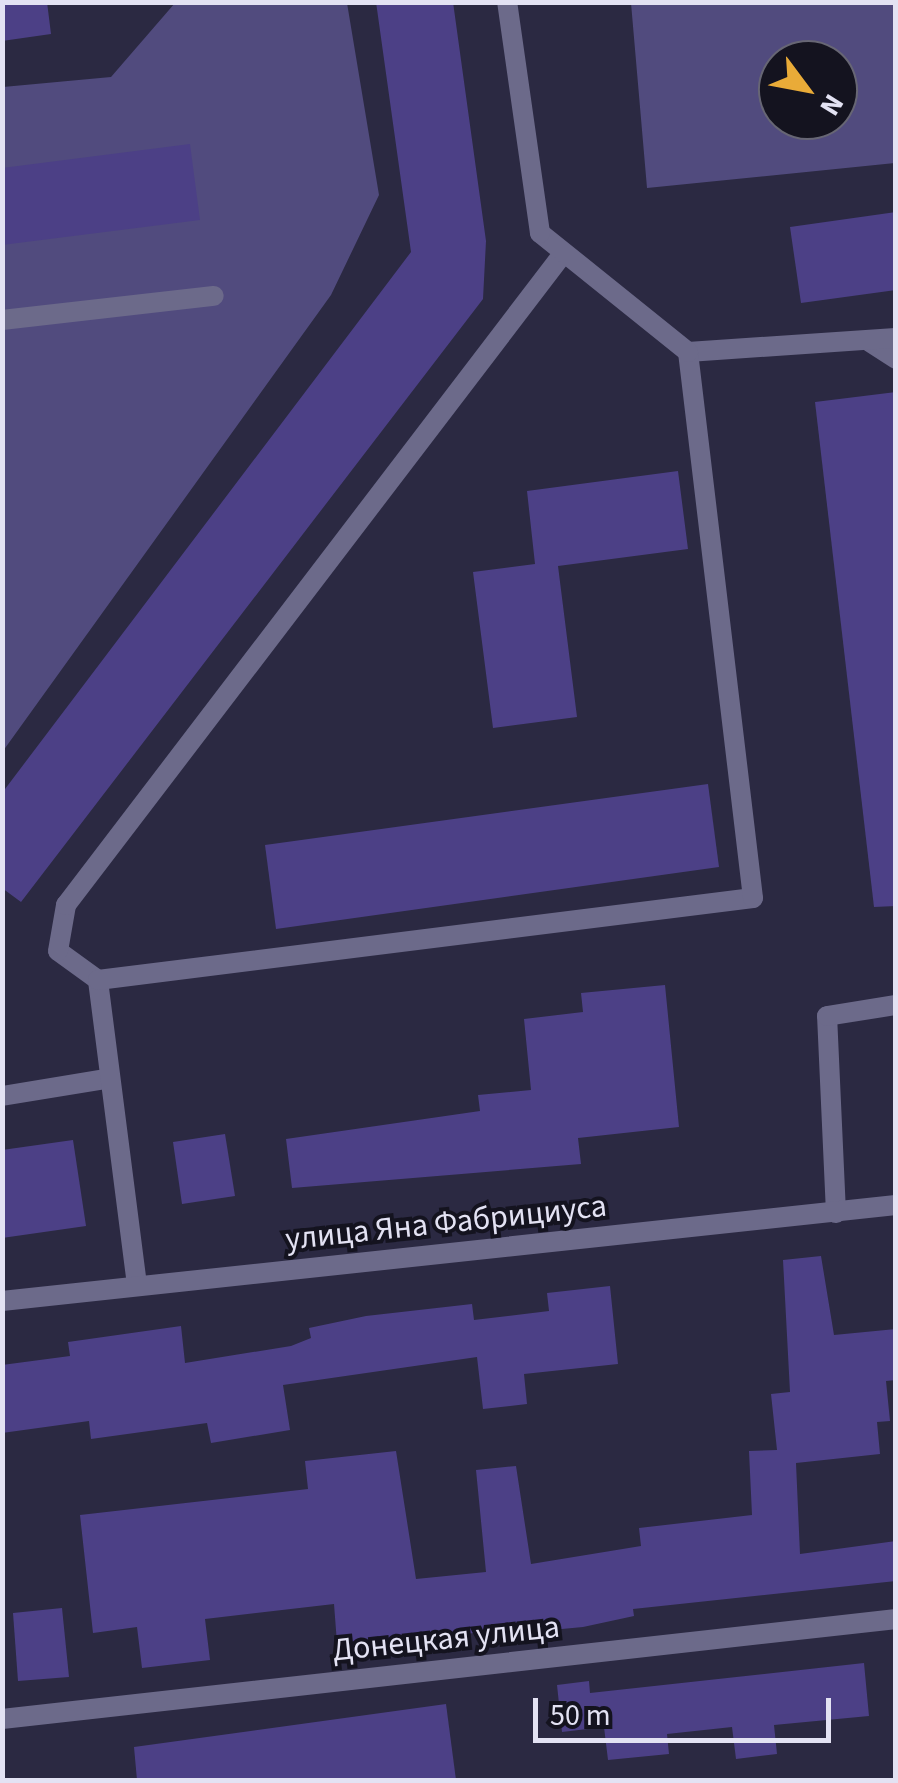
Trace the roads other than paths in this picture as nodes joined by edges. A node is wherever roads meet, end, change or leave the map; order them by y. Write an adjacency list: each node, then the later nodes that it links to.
1 (507, 2): 2 (street)
2 (562, 255): 7 (street); 9 (street)
3 (214, 296): 4 (street)
4 (2, 320)
5 (896, 338): 6 (street)
6 (870, 342): 7 (street); 8 (street)
7 (688, 352): 9 (street)
8 (896, 359)
9 (98, 980): 11 (street)
10 (896, 1005): 14 (street)
11 (105, 1079): 12 (street); 15 (street)
12 (2, 1096)
13 (896, 1205): 14 (street, улица Яна Фабрициуса)
14 (836, 1213): 15 (street, улица Яна Фабрициуса)
15 (137, 1285): 16 (street, улица Яна Фабрициуса)
16 (2, 1301)
17 (896, 1618): 18 (street, Донецкая улица)
18 (2, 1719)

